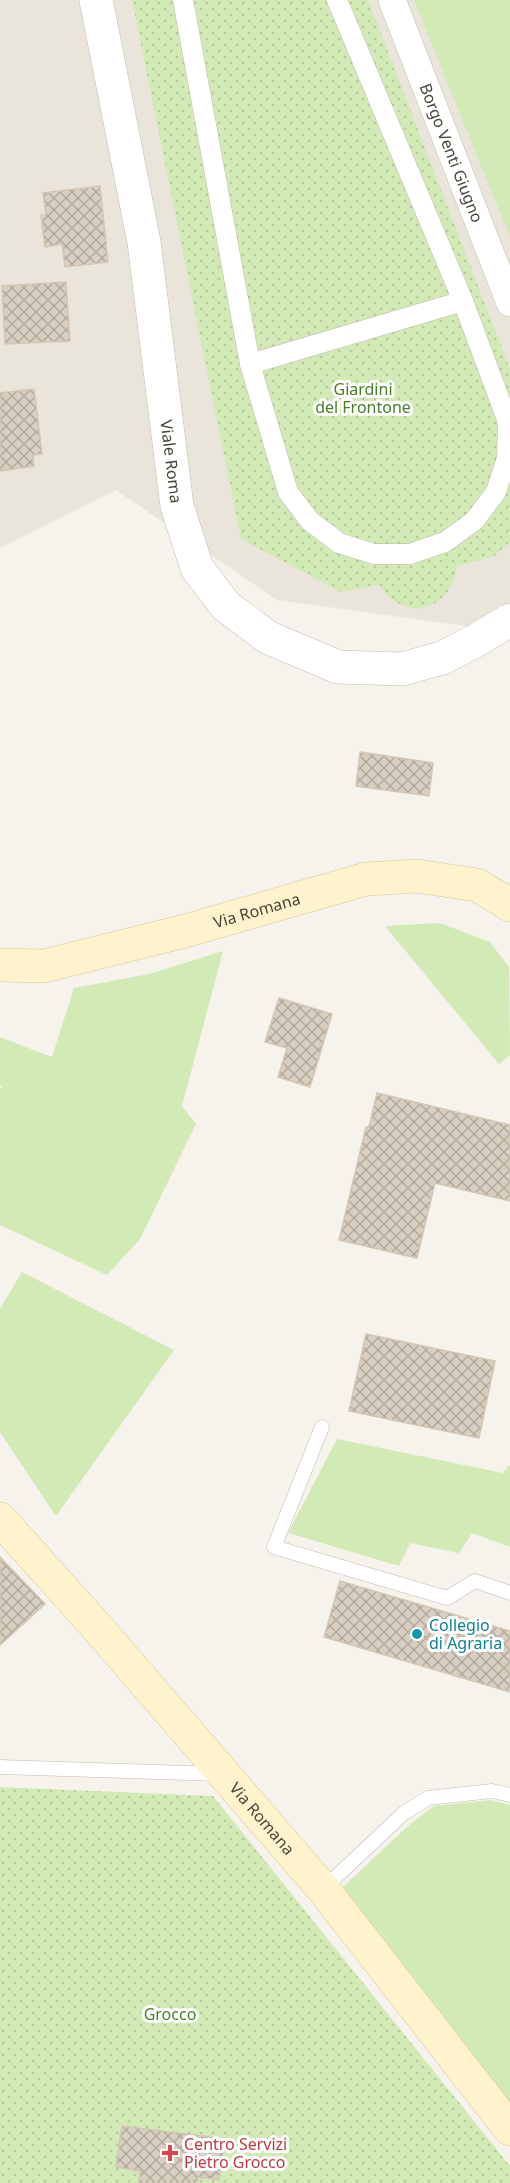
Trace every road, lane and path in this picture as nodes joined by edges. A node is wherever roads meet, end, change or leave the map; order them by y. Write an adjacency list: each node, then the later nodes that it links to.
1 (96, 0): 8 (street, Viale Roma)
2 (183, 0): 7 (street)
3 (337, 0): 5 (street)
4 (392, 0): 6 (street, Borgo Venti Giugno)
5 (463, 301): 7 (street); 7 (street)
6 (510, 303)
7 (250, 364)
8 (510, 620)
9 (510, 905): 10 (main road, Via Romana)
10 (0, 965)
11 (322, 1427): 13 (lane)
12 (0, 1519): 15 (main road, Via Romana)
13 (510, 1593)
14 (0, 1767): 15 (lane)
15 (224, 1774): 17 (main road, Via Romana)
16 (510, 1795): 17 (lane)
17 (323, 1889): 18 (main road, Via Romana)
18 (510, 2129)

